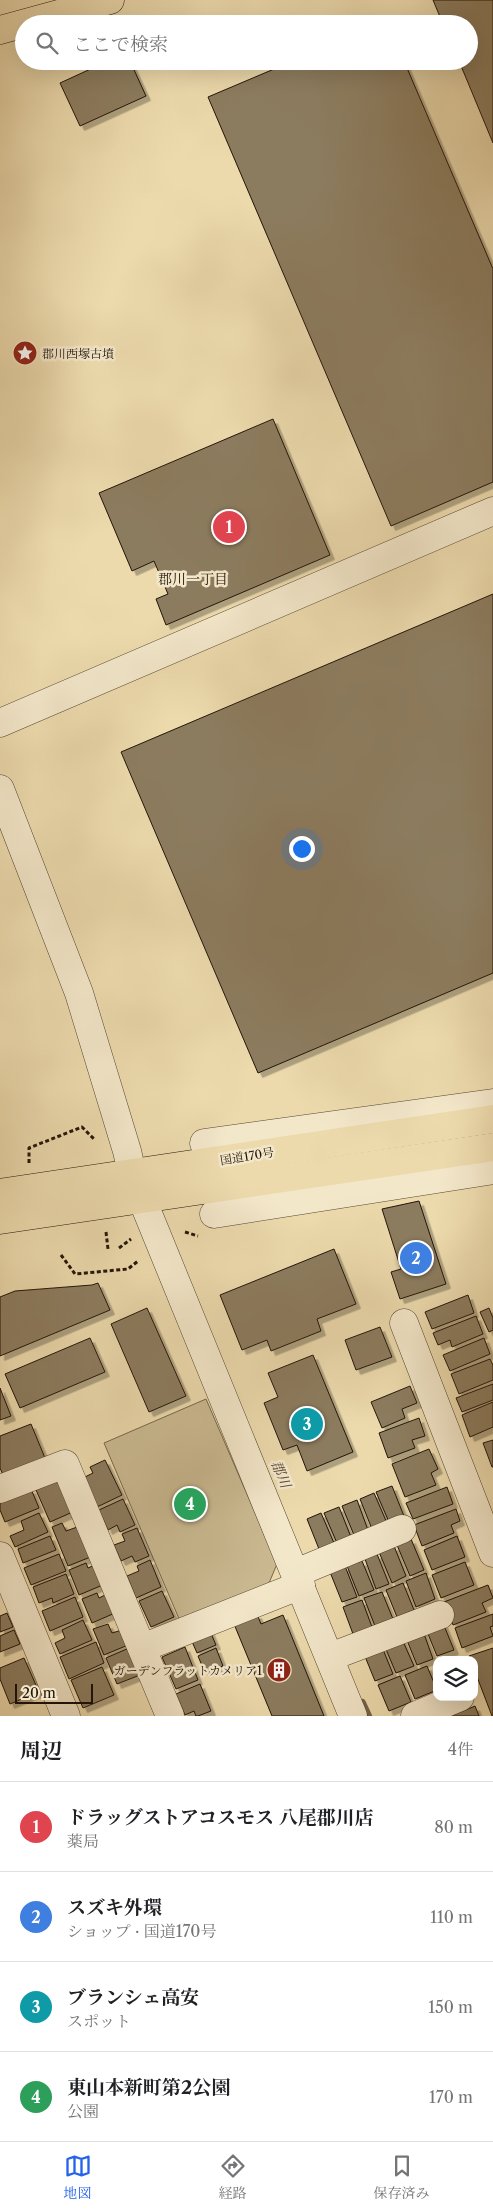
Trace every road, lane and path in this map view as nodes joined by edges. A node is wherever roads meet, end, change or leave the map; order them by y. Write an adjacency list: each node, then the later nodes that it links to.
1 (103, 1): 2 (highway)
2 (53, 15)
3 (15, 26): 4 (highway)
4 (0, 30)
5 (493, 511): 6 (street)
6 (0, 723)
7 (0, 789): 15 (street)
8 (493, 1103): 10 (street)
9 (493, 1119): 15 (highway, 国道170号)
10 (204, 1143)
11 (99, 1144): 13 (path)
12 (493, 1147): 17 (highway)
13 (29, 1166)
14 (493, 1170): 18 (street)
15 (132, 1173): 16 (highway, 国道170号)
16 (0, 1193)
17 (142, 1199): 19 (highway); 30 (street)
18 (214, 1214)
19 (0, 1220)
20 (105, 1226): 21 (path)
21 (108, 1249)
22 (62, 1254): 23 (path)
23 (143, 1256)
24 (404, 1323): 26 (street)
25 (0, 1489): 32 (street)
26 (486, 1515): 28 (street)
27 (402, 1529): 30 (street)
28 (493, 1553)
29 (0, 1556): 35 (street)
30 (298, 1577): 32 (street); 33 (street)
31 (440, 1615): 33 (street)
32 (142, 1648): 36 (street)
33 (340, 1653): 37 (street)
34 (451, 1701): 38 (street)
35 (66, 1716)
36 (170, 1716)
37 (353, 1716)
38 (415, 1716)

